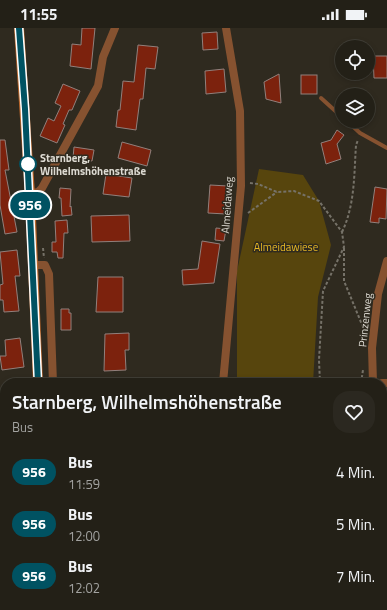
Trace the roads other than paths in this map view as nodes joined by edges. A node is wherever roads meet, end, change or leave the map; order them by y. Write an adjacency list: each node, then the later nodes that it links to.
1 (19, 28): 8 (main road)
2 (115, 28): 8 (street)
3 (226, 28): 13 (street, Almeidaweg)
4 (321, 98): 5 (lane)
5 (335, 111)
6 (354, 128): 7 (lane)
7 (387, 148)
8 (30, 194): 10 (main road)
9 (387, 261): 14 (street, Prinzenweg)
10 (32, 265): 11 (main road); 12 (street)
11 (38, 378)
12 (53, 378)
13 (223, 378)
14 (373, 378)

